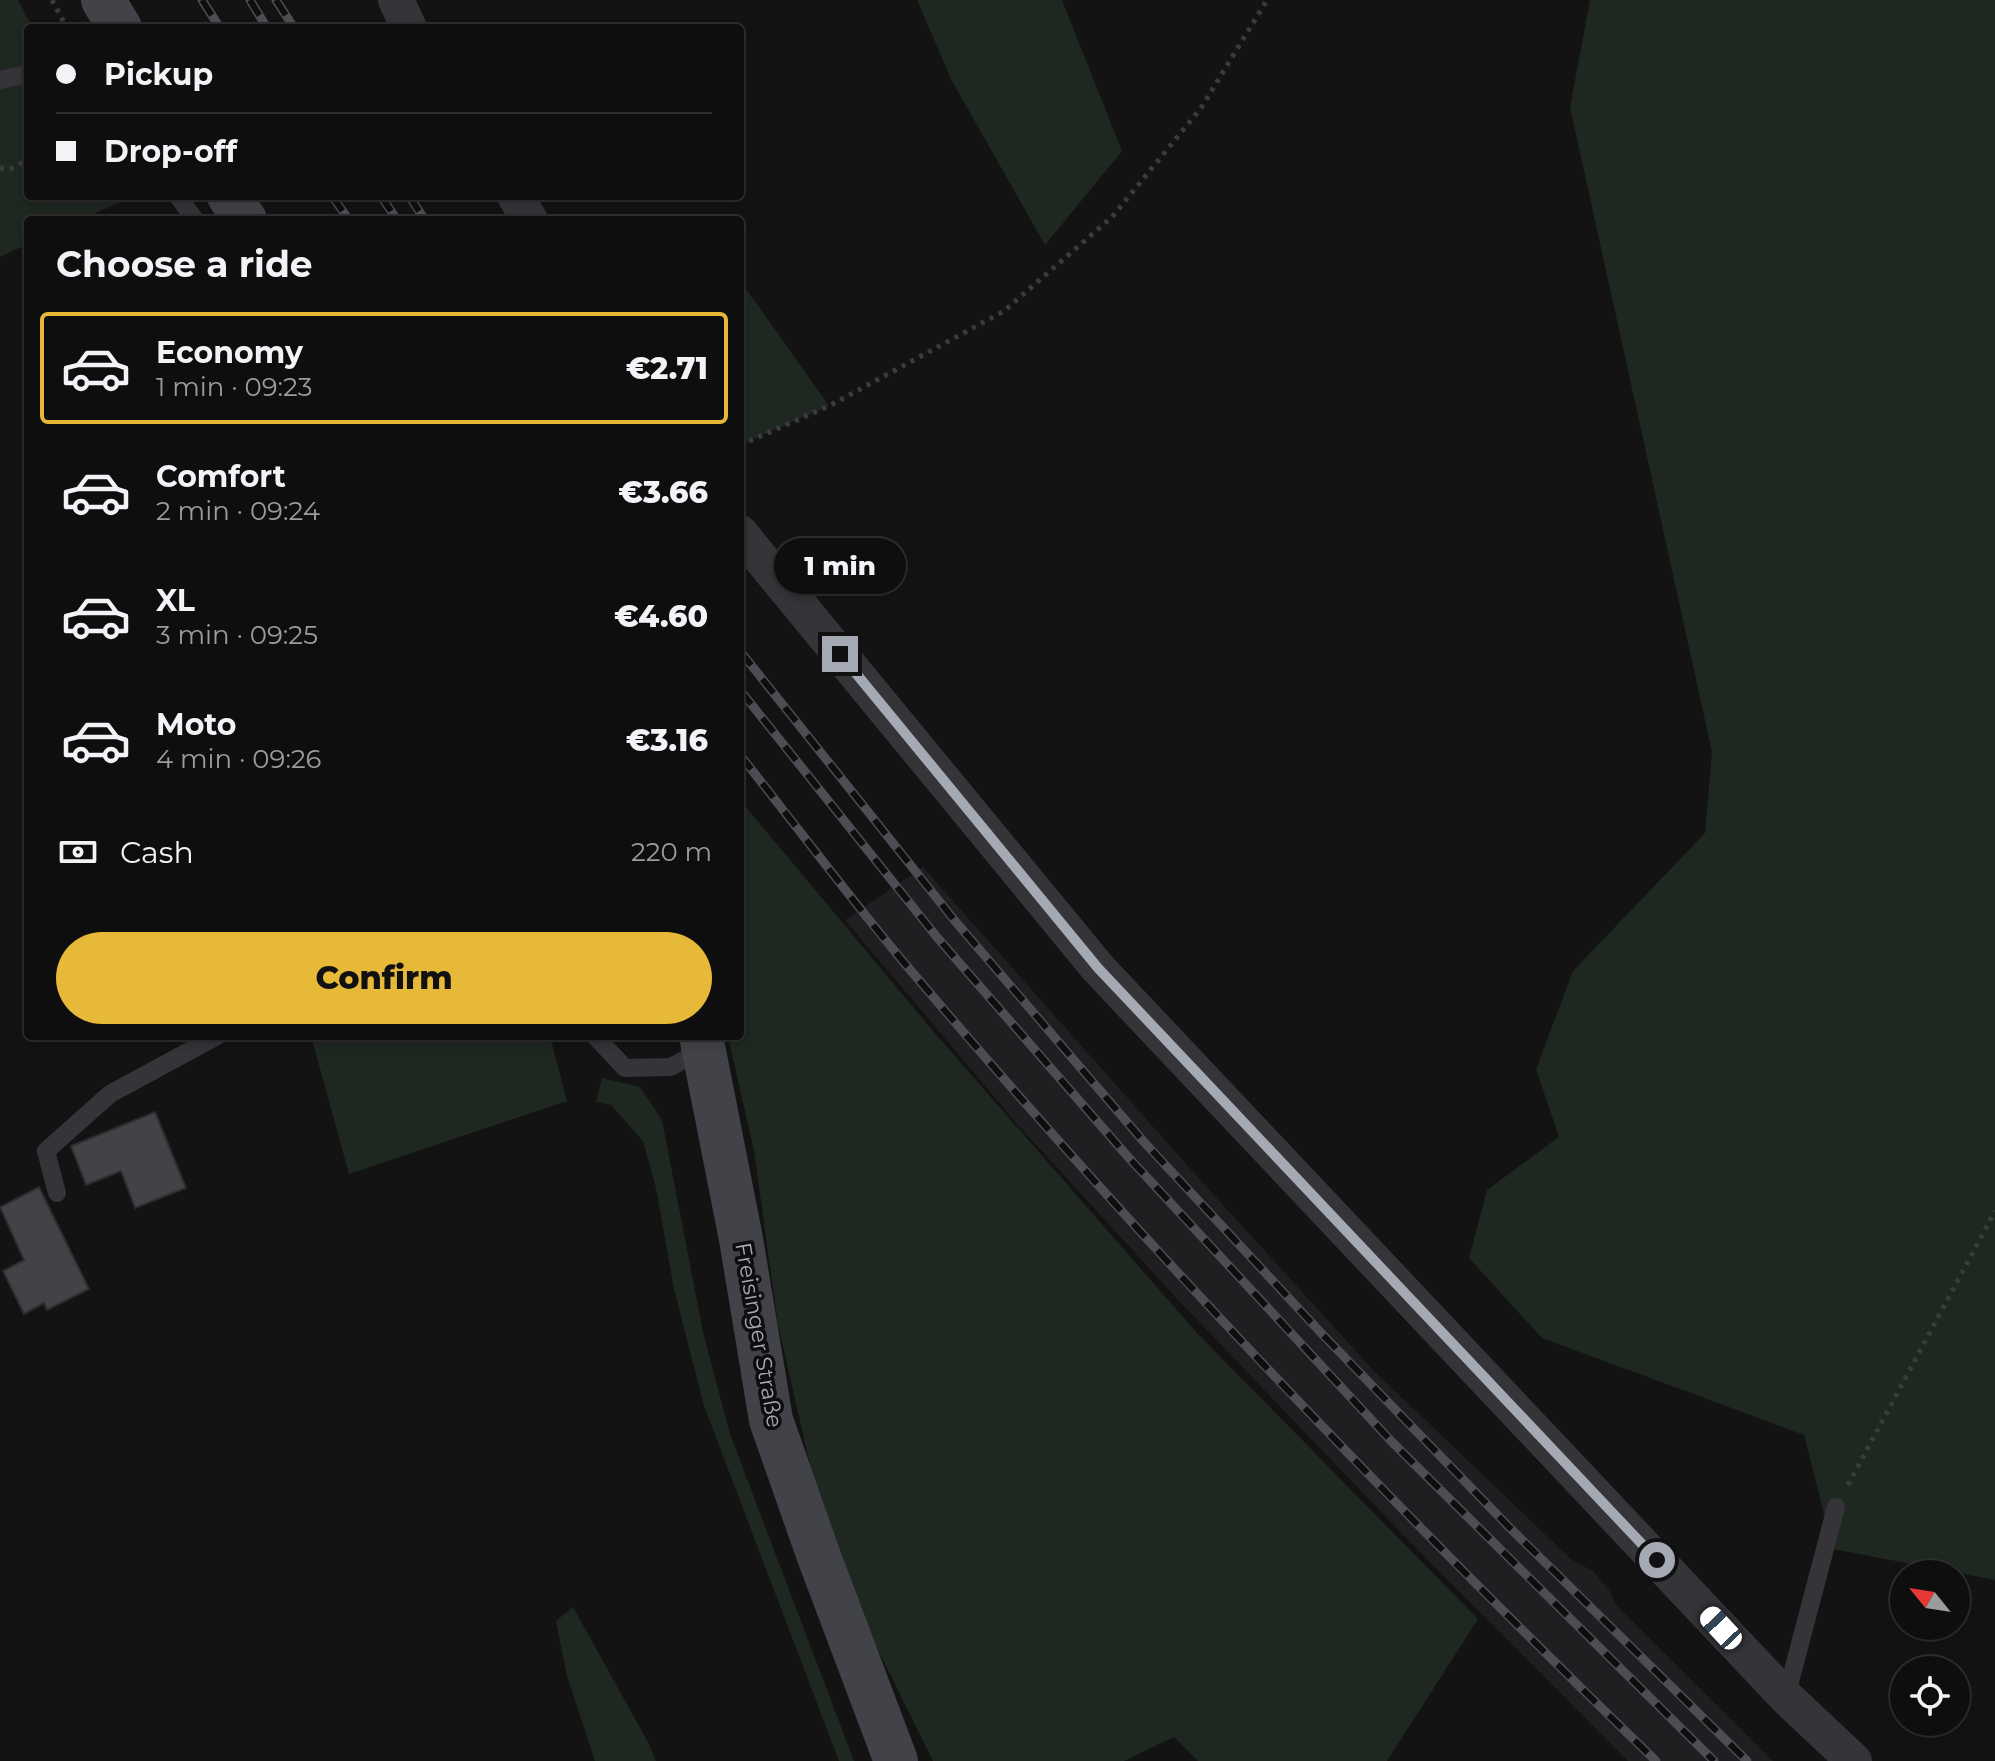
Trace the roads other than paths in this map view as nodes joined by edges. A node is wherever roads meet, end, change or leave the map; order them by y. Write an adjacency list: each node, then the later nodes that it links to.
1 (103, 0): 3 (main road)
2 (396, 0): 4 (street)
3 (118, 24)
4 (407, 24)
5 (24, 75): 6 (lane)
6 (0, 80)
7 (744, 538): 13 (street)
8 (210, 1040): 11 (lane)
9 (599, 1040): 10 (lane)
10 (703, 1042): 14 (main road, Freisinger Straße)
11 (57, 1193)
12 (1836, 1507): 13 (lane)
13 (1786, 1697): 15 (street)
14 (896, 1761)
15 (1854, 1761)

